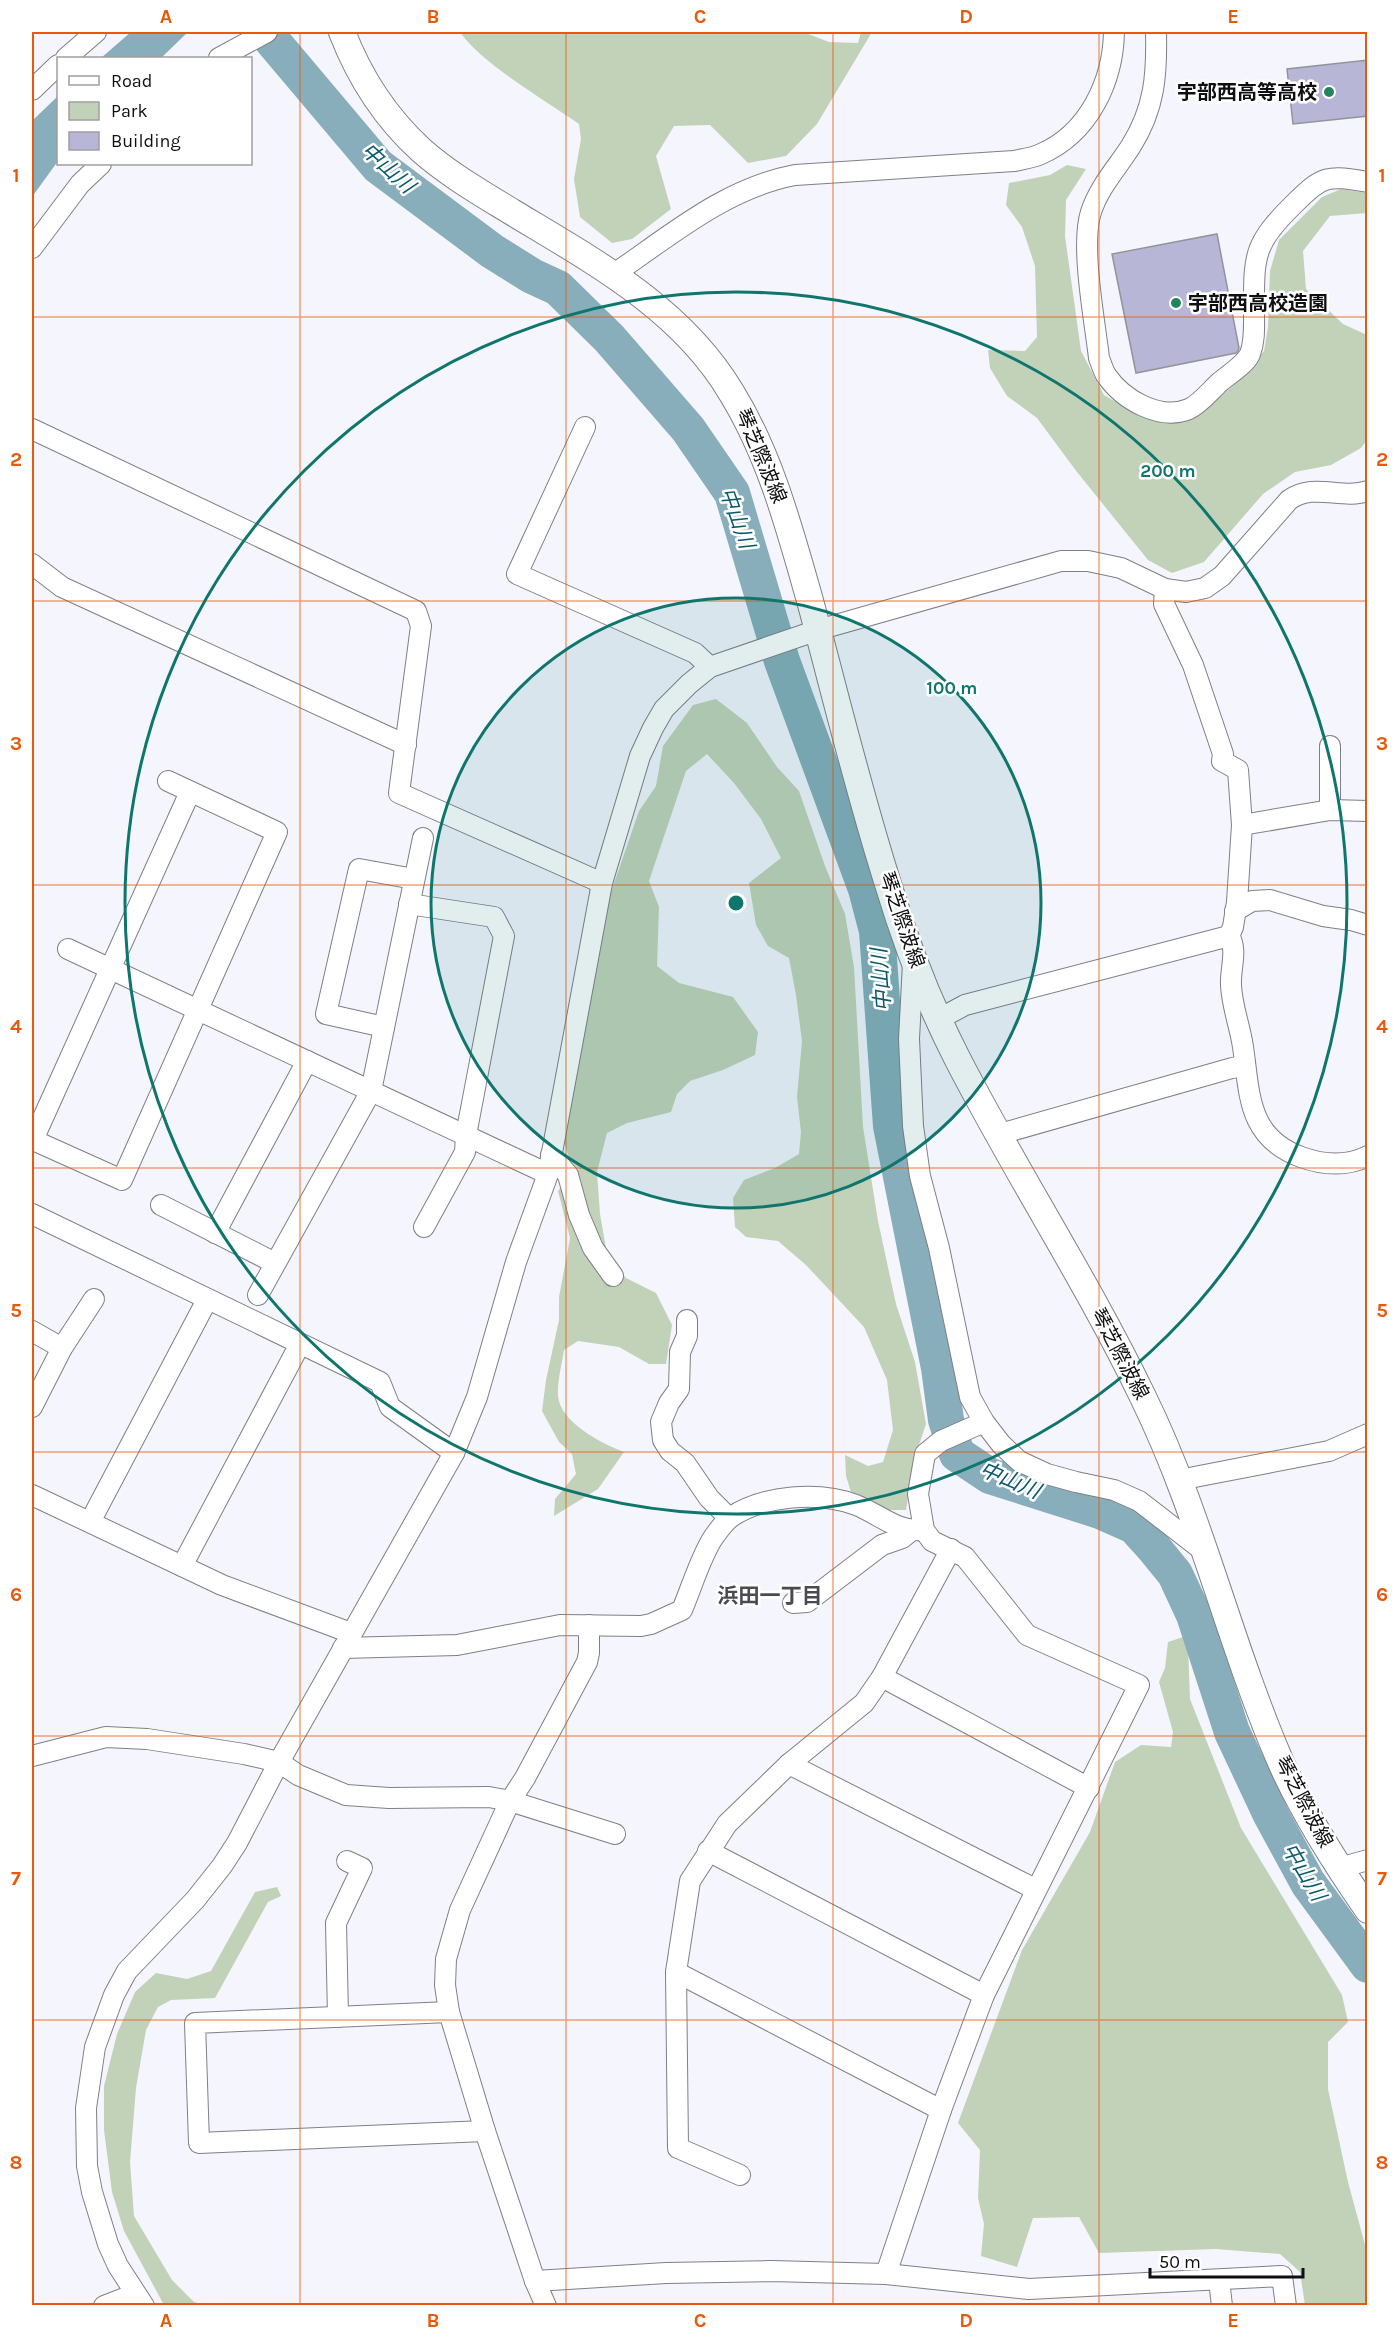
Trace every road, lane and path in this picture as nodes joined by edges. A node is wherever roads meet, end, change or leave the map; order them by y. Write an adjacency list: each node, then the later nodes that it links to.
1 (96, 32): 6 (street)
2 (342, 32): 13 (main road, 琴芝際波線)
3 (1114, 32): 13 (street)
4 (1156, 32): 11 (street)
5 (258, 36): 7 (street)
6 (67, 57)
7 (221, 57)
8 (57, 66): 9 (street)
9 (32, 90)
10 (100, 165): 12 (street)
11 (1368, 182)
12 (32, 248)
13 (614, 274): 19 (main road, 琴芝際波線)
14 (585, 427): 20 (street)
15 (33, 434): 21 (street)
16 (1368, 491): 18 (street)
17 (32, 564): 21 (street)
18 (1165, 589): 19 (street); 27 (street)
19 (818, 630): 20 (street); 36 (main road, 琴芝際波線)
20 (710, 667): 30 (street)
21 (406, 745): 30 (street)
22 (1330, 746): 25 (street)
23 (168, 781): 24 (street)
24 (190, 792): 37 (street); 38 (street)
25 (1330, 810): 26 (street); 27 (street)
26 (1368, 811)
27 (1242, 825): 32 (street)
28 (423, 838): 29 (street)
29 (414, 879): 31 (street); 40 (street)
30 (602, 883): 47 (street)
31 (409, 904): 40 (street); 45 (street)
32 (1235, 911): 33 (street); 34 (street)
33 (1368, 925)
34 (1229, 936): 39 (street); 42 (street)
35 (68, 950): 37 (street)
36 (913, 956): 39 (main road, 琴芝際波線); 62 (street)
37 (111, 969): 38 (street); 38 (street)
38 (199, 1010): 41 (street)
39 (939, 1019): 44 (main road, 琴芝際波線)
40 (384, 1027): 43 (street)
41 (307, 1061): 43 (street); 51 (street)
42 (1245, 1066): 44 (street); 46 (street)
43 (371, 1091): 45 (street); 52 (street)
44 (999, 1134): 65 (main road, 琴芝際波線)
45 (466, 1136): 47 (street); 50 (street)
46 (1368, 1156)
47 (549, 1165): 53 (street); 64 (street)
48 (161, 1205): 51 (street)
49 (32, 1214): 56 (street)
50 (424, 1227)
51 (215, 1233): 52 (street)
52 (275, 1263): 54 (street)
53 (613, 1276)
54 (258, 1295)
55 (94, 1299): 60 (street)
56 (207, 1300): 59 (street); 68 (street)
57 (687, 1320): 67 (street)
58 (32, 1331): 60 (street)
59 (300, 1344): 64 (street); 72 (street)
60 (62, 1348): 61 (street)
61 (32, 1407)
62 (984, 1422): 69 (street); 71 (street)
63 (1368, 1434): 65 (street)
64 (454, 1453): 75 (street)
65 (1179, 1480): 71 (main road, 琴芝際波線)
66 (32, 1495): 68 (street)
67 (729, 1518): 69 (street); 74 (street)
68 (90, 1522): 72 (street)
69 (917, 1530): 70 (street); 73 (street)
70 (951, 1549): 76 (street); 80 (street)
71 (1208, 1554): 86 (main road, 琴芝際波線)
72 (182, 1566): 75 (street)
73 (793, 1604)
74 (589, 1625): 75 (street); 81 (street)
75 (347, 1640): 78 (street)
76 (882, 1677): 79 (street); 80 (street)
77 (32, 1756): 78 (street)
78 (279, 1762): 81 (street); 99 (street)
79 (789, 1764): 83 (street); 87 (street)
80 (1089, 1788): 87 (street)
81 (510, 1801): 82 (street); 91 (street)
82 (615, 1834)
83 (708, 1851): 89 (street); 90 (street)
84 (1368, 1860): 86 (street)
85 (347, 1861): 92 (street)
86 (1339, 1868): 88 (main road, 琴芝際波線)
87 (1035, 1889): 90 (street)
88 (1368, 1910)
89 (676, 1972): 93 (street); 95 (street)
90 (984, 1995): 93 (street)
91 (449, 2012): 92 (street); 94 (street)
92 (338, 2017): 94 (street)
93 (941, 2110): 96 (street)
94 (485, 2131): 98 (street)
95 (740, 2175)
96 (886, 2274): 97 (street); 98 (street)
97 (1219, 2280): 102 (street); 103 (street)
98 (536, 2281): 101 (street)
99 (140, 2300): 100 (street)
100 (104, 2306)
101 (546, 2306)
102 (1222, 2306)
103 (1286, 2306)

